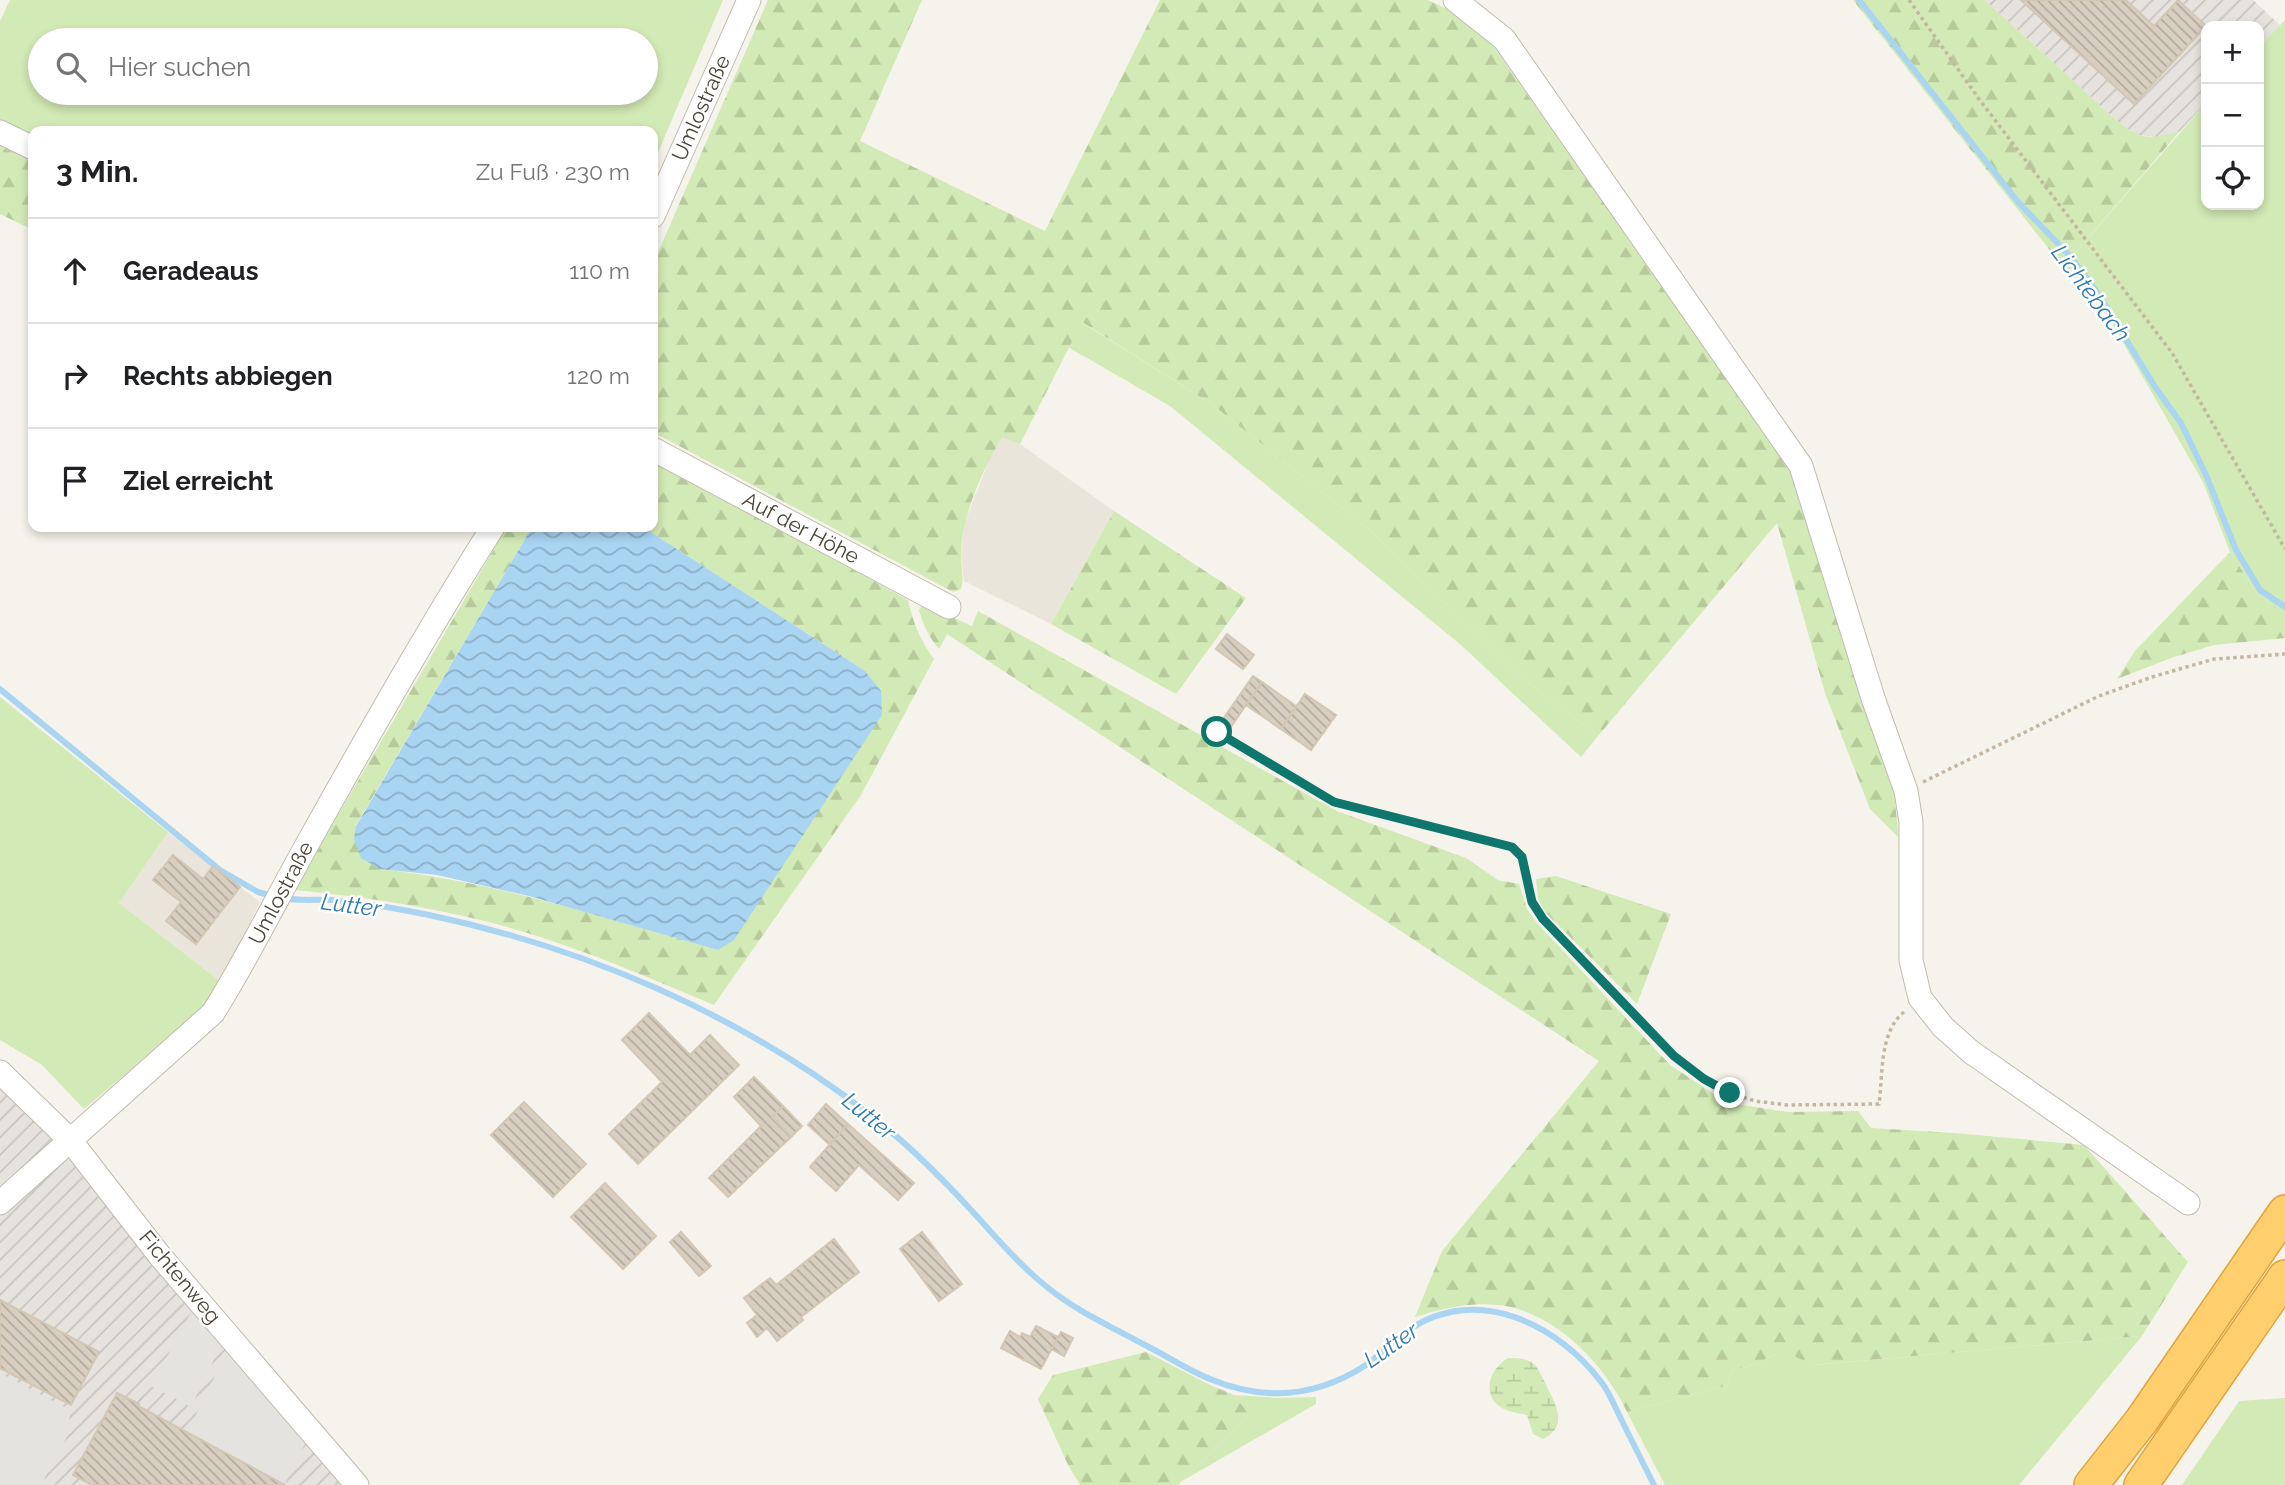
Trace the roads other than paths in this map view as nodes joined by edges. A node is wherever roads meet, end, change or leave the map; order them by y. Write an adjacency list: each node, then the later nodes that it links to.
1 (749, 0): 5 (street, Umlostraße)
2 (1455, 0): 12 (street)
3 (0, 132): 4 (street)
4 (28, 146)
5 (658, 205)
6 (658, 452): 8 (street, Auf der Höhe)
7 (489, 532): 10 (street, Umlostraße)
8 (949, 607)
9 (0, 1072): 10 (street, Fichtenweg)
10 (70, 1140): 11 (street, Umlostraße); 15 (street, Fichtenweg)
11 (0, 1203)
12 (2188, 1203)
13 (2285, 1212): 16 (highway)
14 (2285, 1277): 17 (highway)
15 (357, 1485)
16 (2091, 1485)
17 (2141, 1485)

